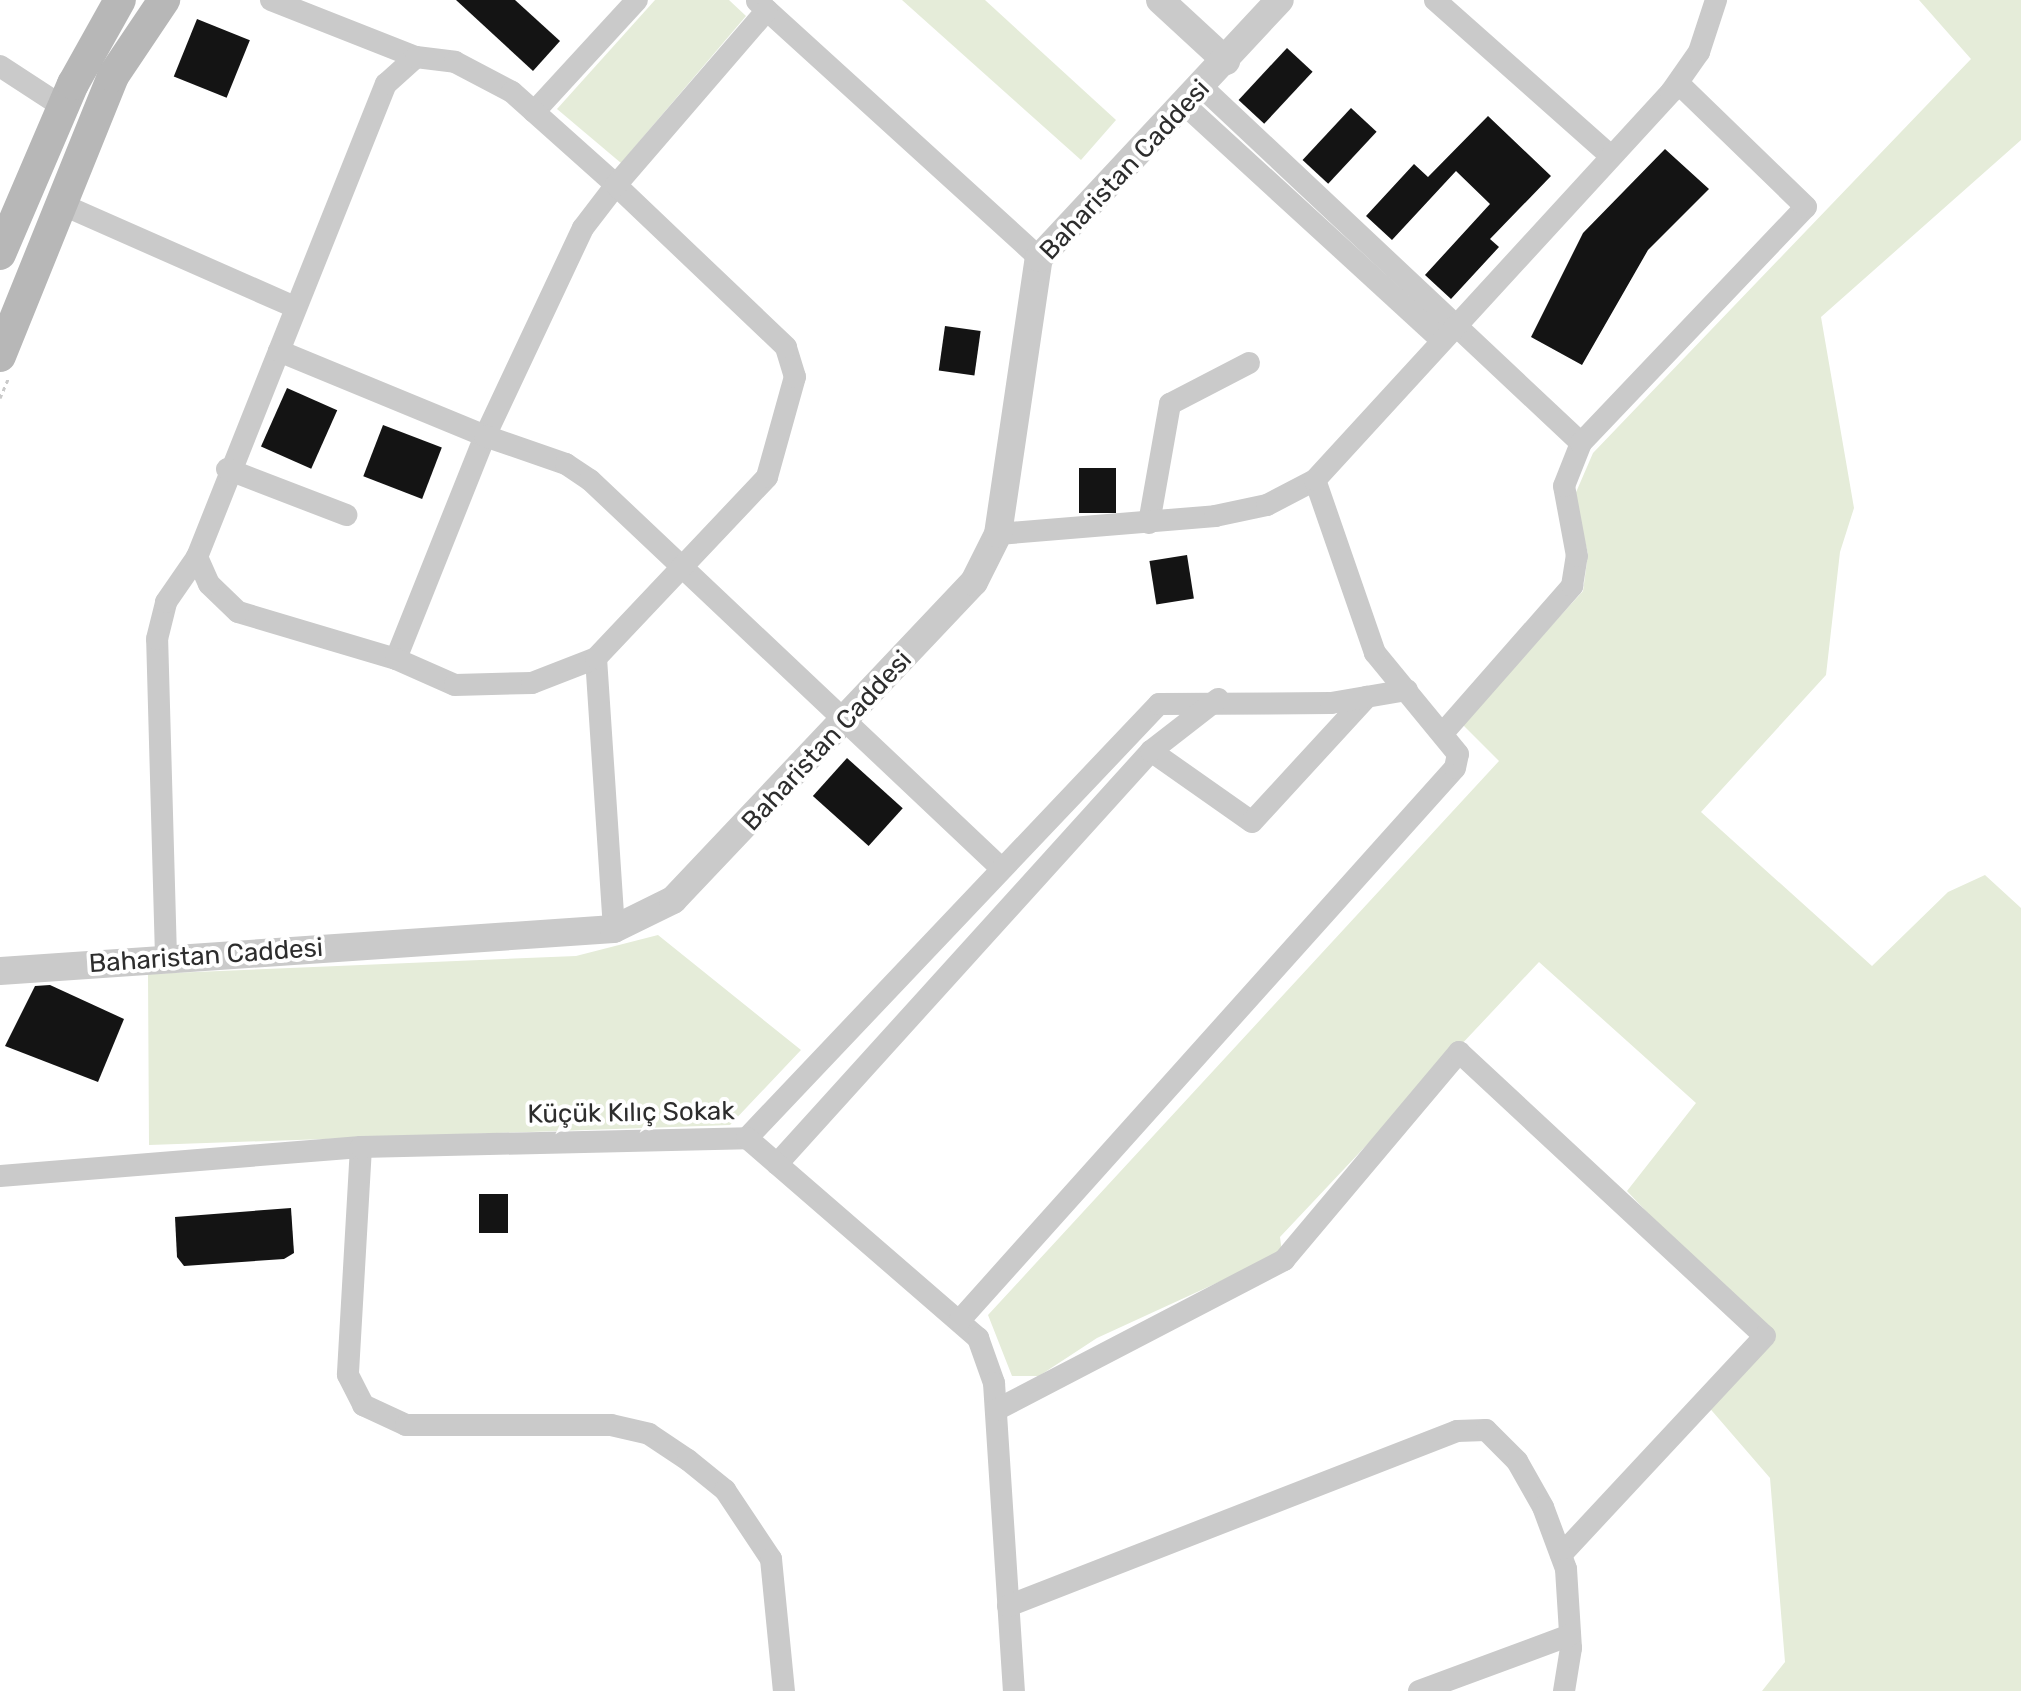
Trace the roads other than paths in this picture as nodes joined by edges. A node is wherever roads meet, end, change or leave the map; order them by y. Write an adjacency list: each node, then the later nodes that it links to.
1 (120, 0): 15 (main road)
2 (164, 0): 19 (main road)
3 (271, 0): 10 (street)
4 (637, 0): 16 (street)
5 (1160, 0): 11 (street)
6 (1280, 0): 11 (street, Baharistan Caddesi)
7 (1435, 0): 17 (street)
8 (1716, 0): 13 (street)
9 (762, 5): 18 (street); 21 (street)
10 (416, 57): 16 (street); 22 (street)
11 (1226, 61): 14 (street, Baharistan Caddesi)
12 (0, 66): 15 (street)
13 (1678, 83): 17 (street); 28 (street)
14 (1194, 97): 21 (street, Baharistan Caddesi); 23 (street)
15 (63, 107): 20 (main road)
16 (534, 112): 18 (street)
17 (1611, 156): 23 (street)
18 (616, 185): 27 (street); 35 (street)
19 (61, 204): 22 (street); 25 (main road)
20 (0, 254)
21 (1039, 258): 33 (street, Baharistan Caddesi)
22 (295, 307): 24 (street)
23 (1446, 332): 28 (street); 30 (street)
24 (279, 351): 27 (street); 29 (street)
25 (0, 356)
26 (1249, 363): 32 (street)
27 (485, 436): 35 (street); 37 (street)
28 (1581, 443): 42 (street)
29 (227, 469): 31 (street); 34 (street)
30 (1315, 480): 32 (street); 38 (street)
31 (346, 515)
32 (1149, 523): 33 (street)
33 (998, 534): 41 (street, Baharistan Caddesi)
34 (197, 557): 37 (street); 46 (street)
35 (681, 565): 36 (street); 41 (street)
36 (596, 658): 37 (street); 45 (street)
37 (396, 659)
38 (1407, 690): 39 (street); 42 (street)
39 (1367, 697): 40 (street); 43 (street)
40 (1219, 698): 43 (street); 44 (street)
41 (845, 718): 44 (street); 45 (street, Baharistan Caddesi)
42 (1443, 733): 52 (street)
43 (1151, 751): 50 (street)
44 (1000, 867): 48 (street)
45 (614, 929): 46 (street, Baharistan Caddesi)
46 (166, 957): 47 (street, Baharistan Caddesi)
47 (0, 971)
48 (747, 1138): 49 (street, Küçük Kılıç Sokak); 50 (street, Küçük Kılıç Sokak)
49 (361, 1147): 51 (street, Küçük Kılıç Sokak); 57 (street)
50 (777, 1164): 52 (street, Küçük Kılıç Sokak)
51 (0, 1176)
52 (960, 1320): 53 (street, Küçük Kılıç Sokak)
53 (996, 1410): 54 (street); 55 (street, Küçük Kılıç Sokak)
54 (1561, 1555): 55 (street); 56 (street)
55 (1008, 1606): 58 (street, Küçük Kılıç Sokak)
56 (1570, 1635): 59 (street); 60 (street)
57 (784, 1691)
58 (1014, 1691)
59 (1419, 1691)
60 (1564, 1691)

